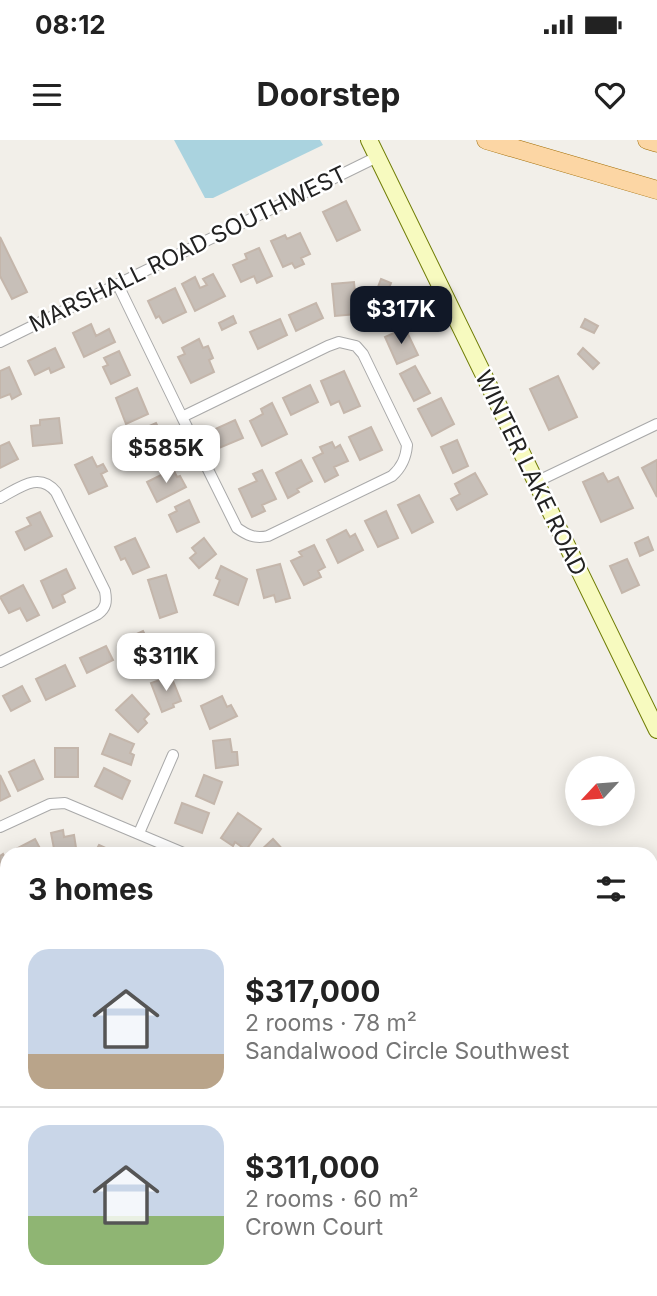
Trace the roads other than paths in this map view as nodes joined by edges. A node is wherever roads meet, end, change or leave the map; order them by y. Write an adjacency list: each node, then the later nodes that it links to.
1 (369, 140): 5 (street, WINTER LAKE ROAD)
2 (486, 140): 6 (main road)
3 (647, 140): 4 (main road)
4 (657, 143)
5 (377, 157): 7 (street, MARSHALL ROAD SOUTHWEST); 11 (street, WINTER LAKE ROAD)
6 (657, 190)
7 (118, 285): 8 (street, MARSHALL ROAD SOUTHWEST); 9 (street)
8 (0, 342)
9 (183, 416): 9 (street)
10 (657, 424): 11 (street)
11 (536, 482): 14 (street, WINTER LAKE ROAD)
12 (0, 498): 13 (street)
13 (0, 662)
14 (657, 730)
15 (173, 755): 17 (street)
16 (0, 827): 17 (street)
17 (139, 833): 18 (street)
18 (170, 847)

